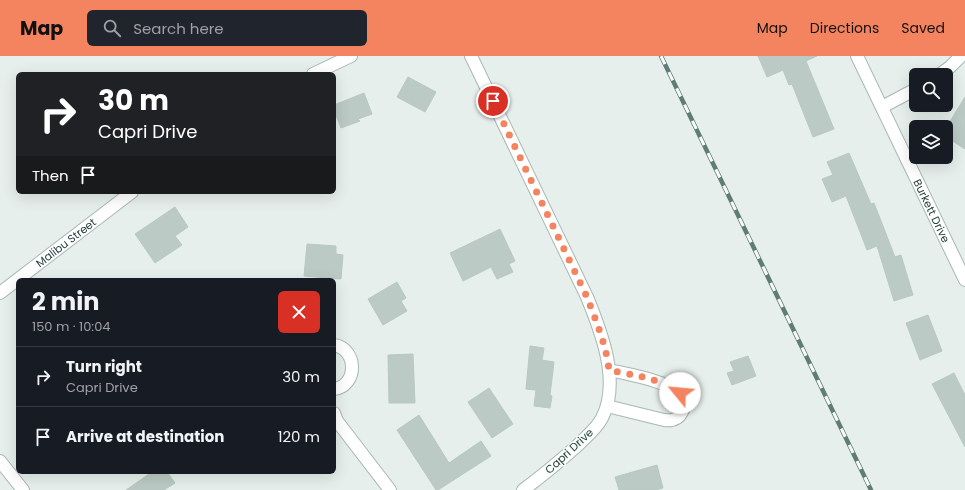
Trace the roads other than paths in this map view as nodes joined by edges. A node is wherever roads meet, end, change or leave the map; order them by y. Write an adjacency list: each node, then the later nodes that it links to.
1 (351, 56): 6 (street)
2 (471, 56): 15 (street, Capri Drive)
3 (857, 56): 8 (street, Burkett Drive)
4 (961, 56): 5 (street)
5 (949, 68)
6 (317, 72)
7 (909, 93): 8 (street)
8 (882, 107): 11 (street, Burkett Drive)
9 (129, 194): 10 (street, Malibu Street)
10 (20, 278)
11 (965, 280)
12 (16, 281): 13 (street, Malibu Street)
13 (0, 293)
14 (336, 346): 16 (street)
15 (609, 370): 17 (street, Capri Drive); 17 (street)
16 (336, 389)
17 (606, 406): 22 (street, Capri Drive)
18 (336, 418): 21 (street)
19 (0, 461): 20 (street)
20 (23, 490)
21 (390, 490)
22 (523, 490)

